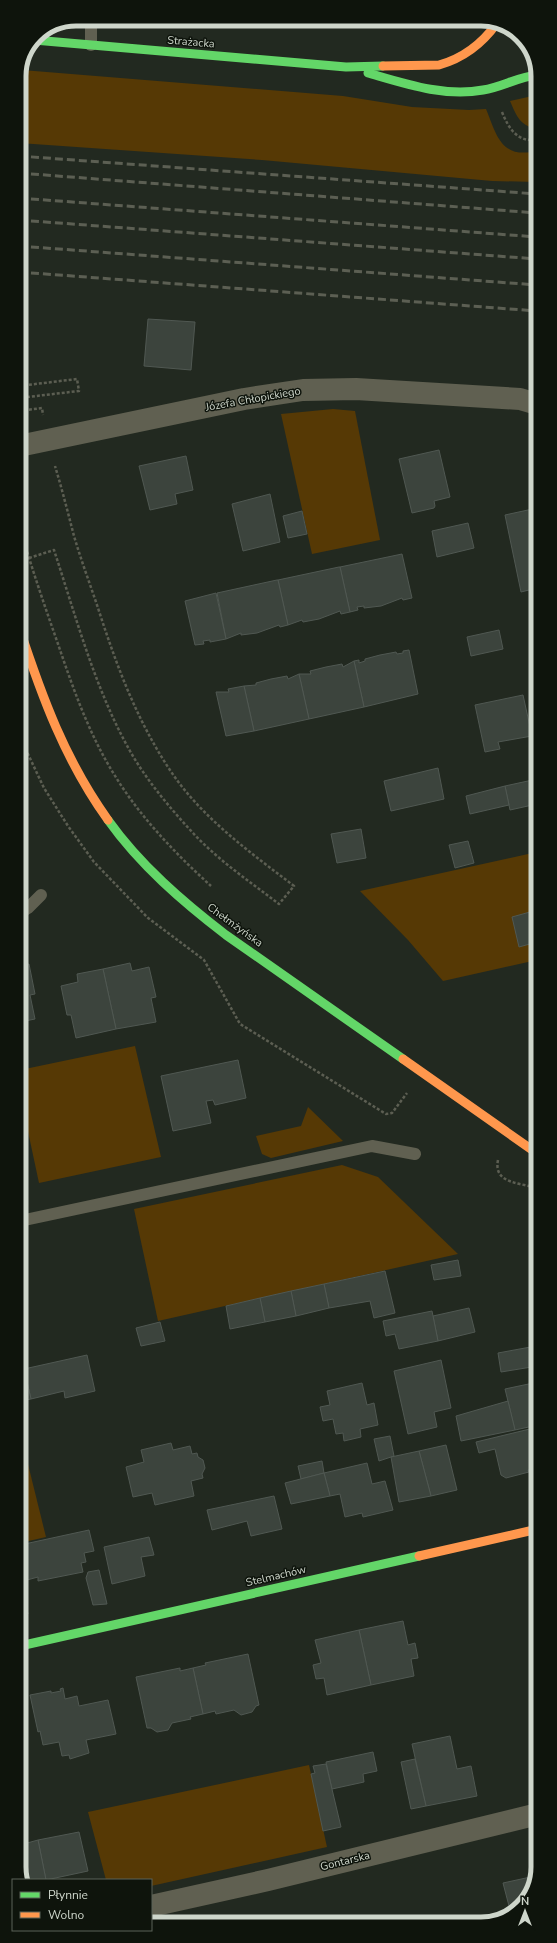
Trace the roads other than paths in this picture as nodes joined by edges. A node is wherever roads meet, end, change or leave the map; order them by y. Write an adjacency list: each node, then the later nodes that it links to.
1 (91, 26): 4 (lane)
2 (493, 28): 5 (street, Strażacka)
3 (41, 41): 4 (street, Strażacka)
4 (91, 45): 5 (street, Strażacka)
5 (346, 67): 6 (street, Strażacka)
6 (531, 76)
7 (531, 402): 8 (street, Józefa Chłopickiego)
8 (26, 445)
9 (26, 647): 12 (street, Chełmżyńska)
10 (41, 895): 11 (lane)
11 (26, 910)
12 (531, 1149)
13 (415, 1154): 14 (lane)
14 (26, 1220)
15 (531, 1531): 16 (street, Stelmachów)
16 (26, 1645)
17 (531, 1816): 18 (street, Gontarska)
18 (152, 1906)

